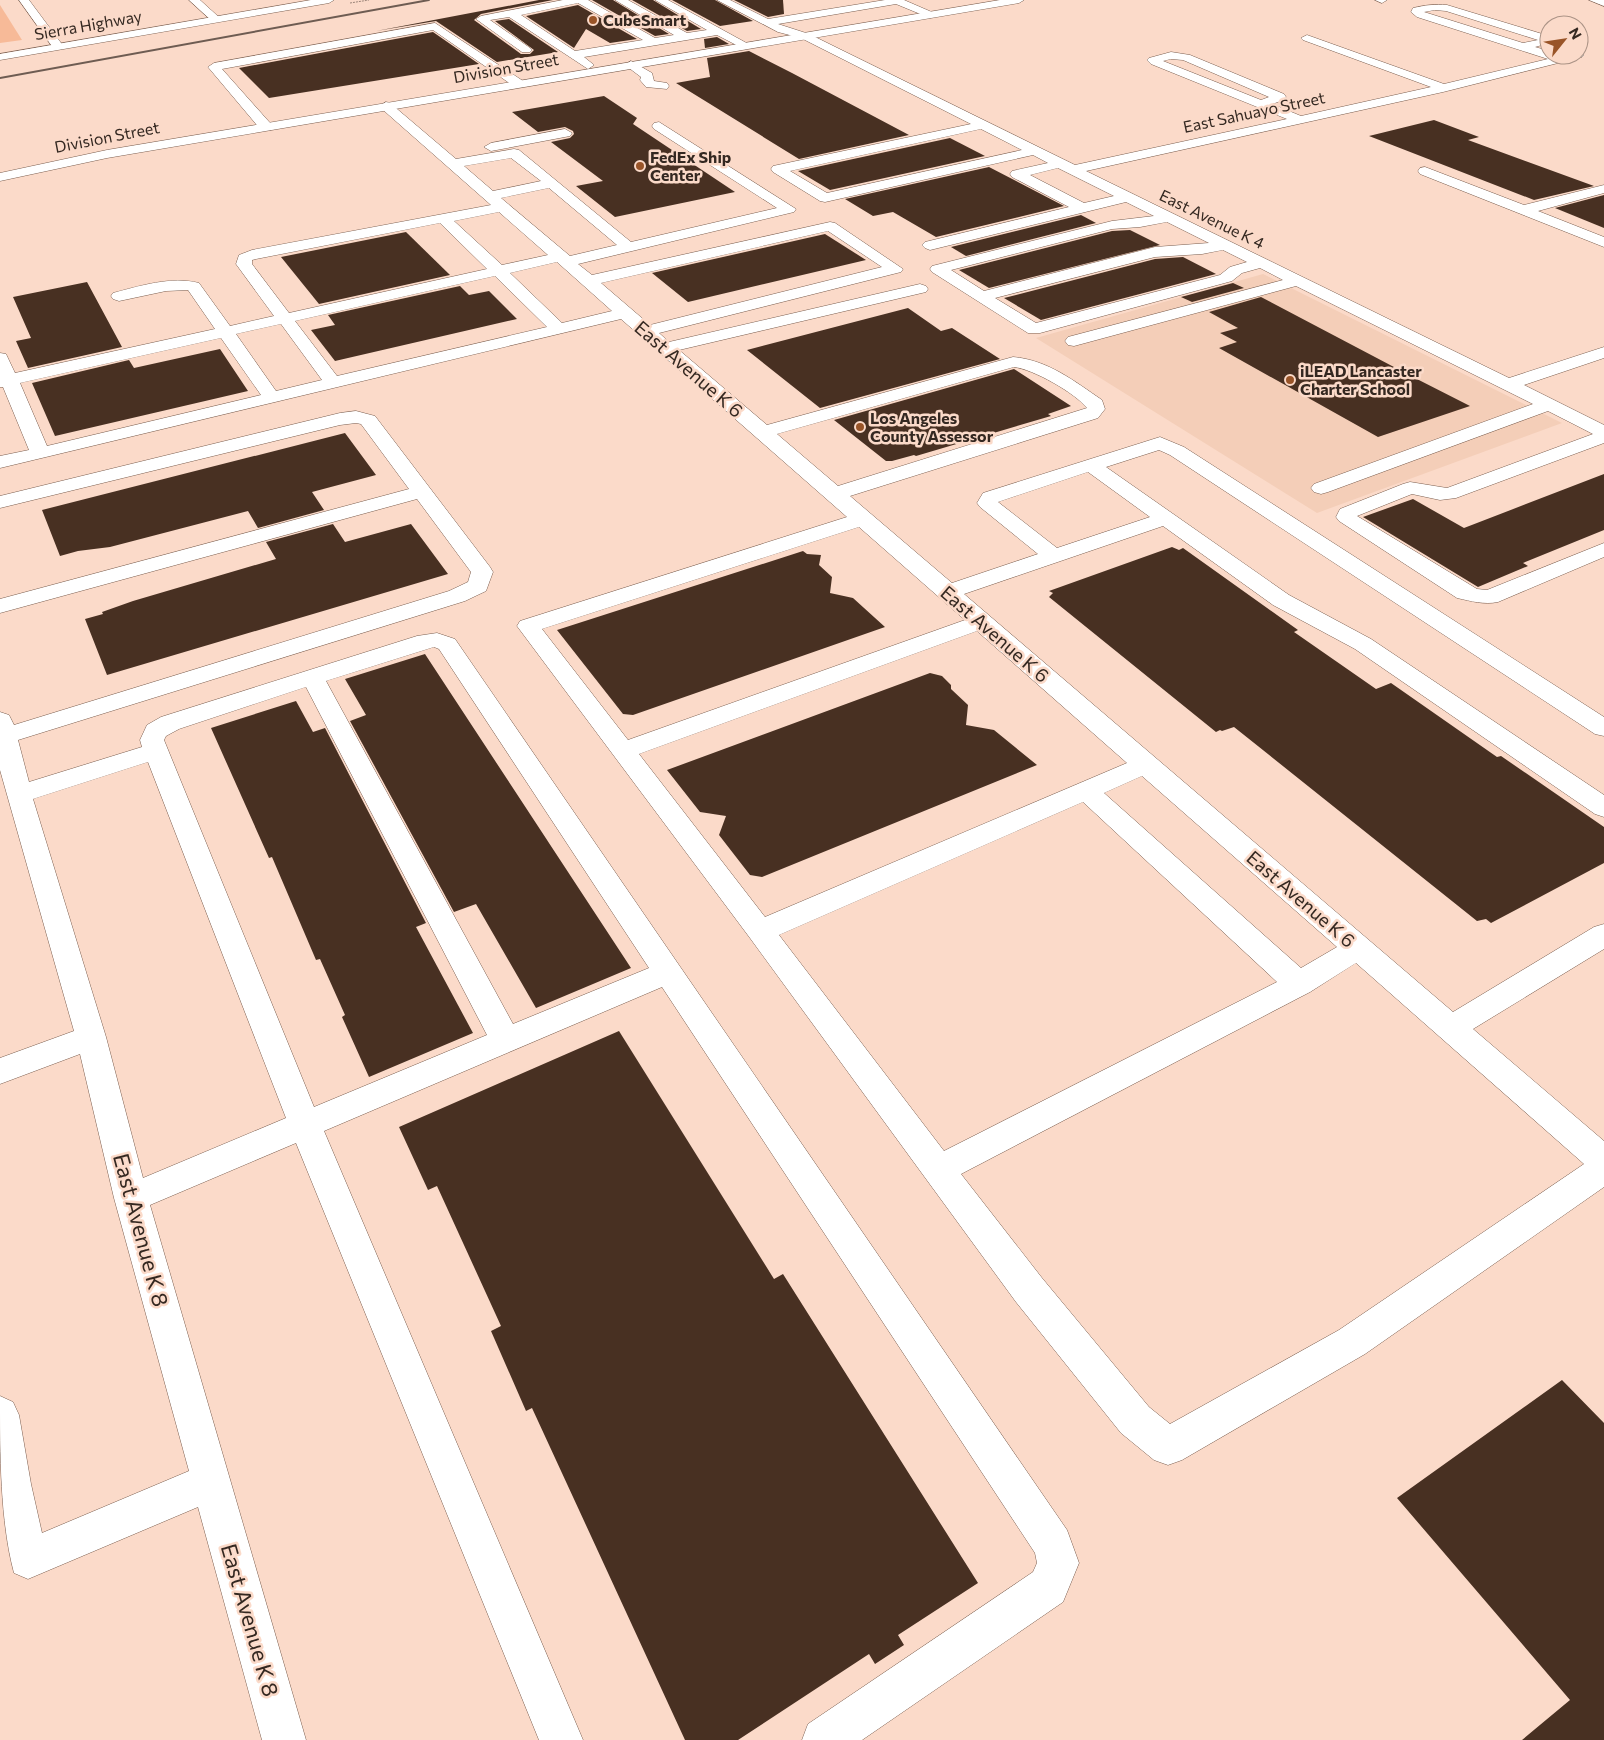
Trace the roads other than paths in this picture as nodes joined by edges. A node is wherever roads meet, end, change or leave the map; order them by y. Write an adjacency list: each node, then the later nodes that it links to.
1 (24, 0): 31 (street)
2 (194, 0): 20 (street)
3 (329, 0): 20 (street, Sierra Highway)
4 (580, 0): 13 (street); 28 (street)
5 (620, 0): 25 (street)
6 (660, 0): 22 (street)
7 (722, 0): 21 (street)
8 (897, 0): 18 (street); 21 (street)
9 (1019, 0): 18 (street, Division Street)
10 (1594, 0): 12 (street)
11 (1420, 1): 14 (street)
12 (1604, 3)
13 (555, 4): 15 (street); 17 (street)
14 (1439, 7): 32 (street); 32 (street)
15 (532, 9): 16 (street); 19 (street)
16 (511, 13): 33 (street); 36 (street)
17 (571, 14)
18 (930, 15): 23 (street, Division Street)
19 (548, 18)
20 (216, 20): 31 (street, Sierra Highway)
21 (766, 22): 23 (street)
22 (719, 32): 25 (street); 30 (street)
23 (805, 36): 30 (street, Division Street); 47 (street, East Avenue K 4)
24 (612, 37): 29 (street)
25 (686, 37): 28 (street)
26 (1307, 38): 43 (street)
27 (586, 41): 34 (street)
28 (654, 42): 29 (street)
29 (628, 46): 34 (street)
30 (746, 46): 39 (street, Division Street)
31 (58, 47): 37 (street, Sierra Highway)
32 (1522, 47): 35 (street)
33 (526, 50)
34 (601, 50): 36 (street)
35 (1539, 52)
36 (573, 55): 40 (street)
37 (0, 57)
38 (1539, 64): 43 (street, East Sahuayo Street)
39 (631, 65): 40 (street, Division Street); 42 (street)
40 (596, 71): 41 (street, Division Street)
41 (519, 84): 45 (street, Division Street); 49 (street)
42 (663, 86)
43 (1443, 88): 46 (street, East Sahuayo Street)
44 (1260, 104): 44 (street); 46 (street)
45 (386, 106): 49 (street, Division Street); 52 (street, East Avenue K 6)
46 (1302, 120): 53 (street, East Sahuayo Street)
47 (984, 125): 51 (street, East Avenue K 4); 51 (street)
48 (658, 126): 67 (street)
49 (266, 127): 55 (street, Division Street)
50 (565, 133): 52 (street)
51 (1035, 151): 53 (street, East Avenue K 4)
52 (449, 160): 56 (street); 59 (street, East Avenue K 6)
53 (1067, 167): 58 (street, East Avenue K 4); 60 (street, East Sahuayo Street)
54 (1425, 171): 61 (street)
55 (0, 177)
56 (552, 183): 59 (street); 67 (street)
57 (1604, 189): 61 (street)
58 (1127, 197): 60 (street); 63 (street, East Avenue K 4)
59 (496, 201): 62 (street); 68 (street, East Avenue K 6)
60 (1082, 208): 65 (street)
61 (1523, 210): 64 (street)
62 (443, 218): 70 (street); 77 (street)
63 (1169, 218): 66 (street, East Avenue K 4); 75 (street)
64 (1604, 242)
65 (930, 245)
66 (1225, 245): 69 (street, East Avenue K 4); 75 (street)
67 (628, 247): 68 (street)
68 (563, 259): 70 (street); 72 (street, East Avenue K 6)
69 (1261, 263): 71 (street, East Avenue K 4); 75 (street)
70 (497, 271): 77 (street); 78 (street)
71 (1296, 280): 81 (street); 87 (street, East Avenue K 4)
72 (588, 281): 76 (street, East Avenue K 6); 80 (street)
73 (920, 289): 82 (street)
74 (119, 296): 79 (street)
75 (982, 296)
76 (625, 313): 78 (street); 80 (street, East Avenue K 6)
77 (286, 318): 79 (street); 86 (street)
78 (559, 329): 86 (street)
79 (227, 331): 85 (street); 88 (street)
80 (646, 331): 82 (street, East Avenue K 6)
81 (1074, 342)
82 (665, 348): 90 (street, East Avenue K 6)
83 (1604, 352): 87 (street)
84 (0, 358): 85 (street)
85 (5, 381): 93 (street)
86 (333, 383): 88 (street)
87 (1507, 385): 89 (street, East Avenue K 4)
88 (272, 398): 93 (street)
89 (1548, 405): 91 (street, East Avenue K 4); 96 (street)
90 (762, 432): 98 (street, East Avenue K 6); 98 (street)
91 (1604, 432)
92 (1604, 436): 102 (street)
93 (40, 453): 94 (street)
94 (0, 462)
95 (1091, 465): 100 (street); 103 (street); 109 (street)
96 (1322, 488)
97 (421, 492): 99 (street); 105 (street); 108 (street)
98 (834, 494): 101 (street, East Avenue K 6)
99 (0, 502)
100 (1167, 518): 103 (street); 115 (street)
101 (863, 519): 104 (street, East Avenue K 6); 111 (street)
102 (1604, 549)
103 (1054, 556): 104 (street)
104 (947, 592): 106 (street, East Avenue K 6)
105 (0, 606)
106 (981, 622): 111 (street); 112 (street, East Avenue K 6)
107 (312, 677): 110 (street); 119 (street); 123 (street)
108 (2, 728): 114 (street, East Avenue K 8)
109 (1604, 728)
110 (156, 751): 114 (street); 125 (street)
111 (623, 751): 116 (street)
112 (1146, 765): 113 (street); 118 (street, East Avenue K 6)
113 (1086, 791): 116 (street); 120 (street)
114 (19, 794): 122 (street, East Avenue K 8)
115 (1604, 808)
116 (760, 930): 127 (street)
117 (1604, 935): 121 (street)
118 (1358, 948): 120 (street); 121 (street, East Avenue K 6)
119 (668, 972): 123 (street); 135 (street)
120 (1299, 984): 127 (street)
121 (1450, 1028): 126 (street, East Avenue K 6)
122 (91, 1038): 124 (street); 129 (street, East Avenue K 8)
123 (506, 1041): 125 (street)
124 (0, 1071)
125 (305, 1125): 129 (street); 134 (street)
126 (1604, 1162)
127 (939, 1169): 128 (street)
128 (1604, 1169)
129 (131, 1198): 131 (street, East Avenue K 8)
130 (0, 1415): 132 (street)
131 (210, 1482): 132 (street); 133 (street, East Avenue K 8)
132 (6, 1487)
133 (284, 1740)
134 (562, 1740)
135 (824, 1740)

